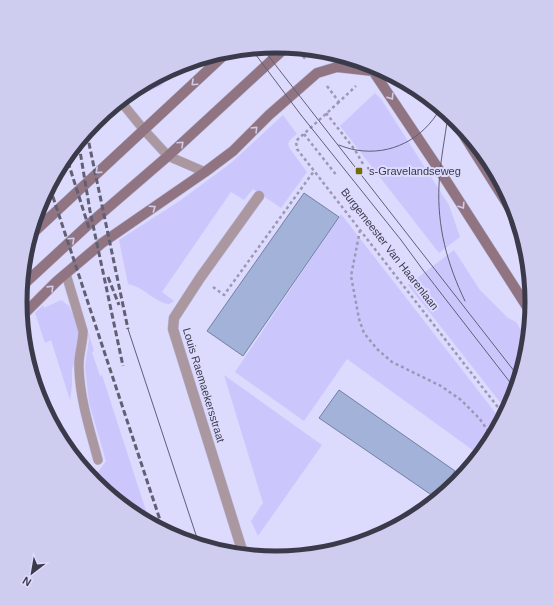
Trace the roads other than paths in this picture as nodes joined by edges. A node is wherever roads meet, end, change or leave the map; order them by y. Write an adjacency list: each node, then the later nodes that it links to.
1 (279, 53): 8 (main road, one-way to 1)
2 (218, 60): 6 (main road, one-way to 6)
3 (361, 68): 9 (main road, one-way to 3)
4 (374, 73): 15 (main road, one-way to 15)
5 (124, 106): 6 (lane)
6 (144, 130): 8 (lane); 12 (main road, one-way to 12)
7 (473, 149): 10 (main road)
8 (168, 156): 9 (lane); 14 (main road, one-way to 8)
9 (205, 172): 13 (main road, one-way to 9)
10 (501, 194)
11 (259, 196): 18 (street, Louis Raemaekersstraat)
12 (39, 228)
13 (66, 274): 16 (main road, one-way to 13); 17 (lane)
14 (28, 280)
15 (526, 305)
16 (27, 310)
17 (98, 460)
18 (242, 550)

